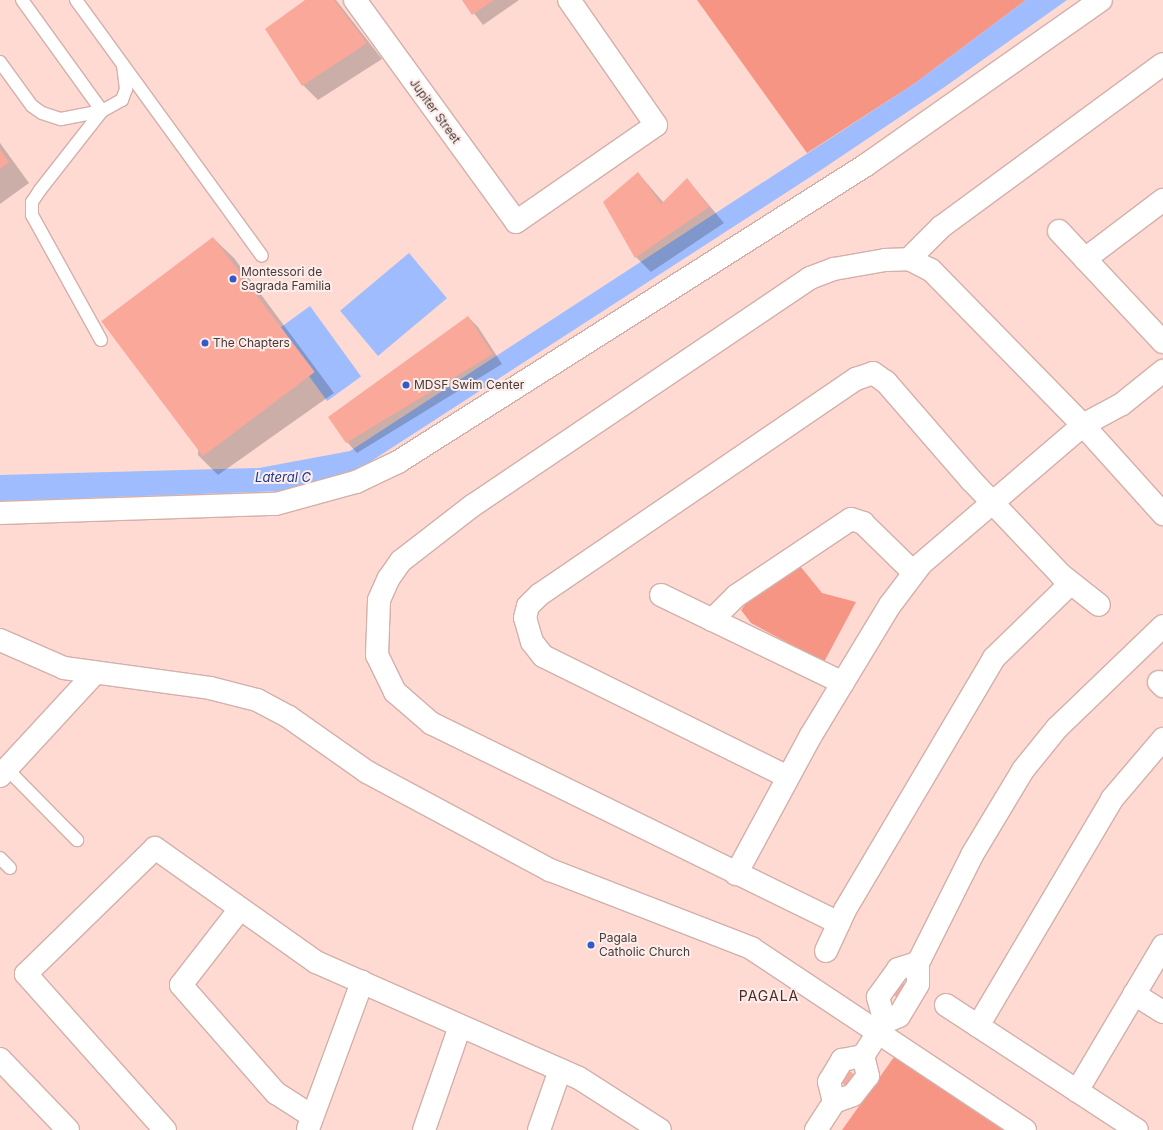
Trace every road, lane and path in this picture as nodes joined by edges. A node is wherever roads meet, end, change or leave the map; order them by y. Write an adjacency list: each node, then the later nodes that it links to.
1 (22, 0): 9 (lane)
2 (76, 0): 7 (lane)
3 (355, 0): 4 (street, Jupiter Street)
4 (569, 0)
5 (1101, 0): 20 (street)
6 (0, 62): 9 (lane)
7 (123, 64): 9 (lane); 12 (lane)
8 (1163, 64): 13 (street)
9 (102, 110): 15 (lane)
10 (1163, 200): 14 (street)
11 (1060, 231): 14 (street)
12 (262, 256)
13 (909, 259): 18 (street); 37 (street)
14 (1085, 259): 16 (street)
15 (101, 340)
16 (1163, 342)
17 (1163, 371): 18 (street)
18 (1083, 425): 19 (street); 21 (street)
19 (993, 503): 22 (street); 23 (street); 33 (street)
20 (0, 513)
21 (1163, 514)
22 (914, 573): 26 (street); 30 (street)
23 (1071, 583): 25 (street); 39 (street)
24 (661, 595): 26 (street)
25 (1099, 605)
26 (712, 620): 30 (street)
27 (1163, 626): 48 (street)
28 (0, 640): 29 (street)
29 (94, 674): 32 (street); 48 (street)
30 (843, 683): 33 (street)
31 (1163, 739): 47 (street)
32 (4, 773): 34 (lane)
33 (788, 777): 37 (street)
34 (77, 840)
35 (0, 858): 36 (lane)
36 (10, 868)
37 (736, 874): 39 (street)
38 (240, 909): 42 (street); 54 (street); 57 (street)
39 (839, 923): 41 (street)
40 (1163, 946): 43 (street)
41 (826, 951)
42 (362, 982): 46 (street); 54 (street)
43 (1134, 994): 45 (street); 52 (street)
44 (946, 1005): 47 (street)
45 (1163, 1012)
46 (460, 1026): 51 (street); 58 (street)
47 (978, 1026): 52 (street)
48 (881, 1028): 49 (street); 61 (street)
49 (863, 1056): 53 (street); 53 (street)
50 (0, 1059): 56 (street)
51 (560, 1070): 55 (street); 59 (street)
52 (1077, 1091): 62 (street)
53 (834, 1102): 60 (street)
54 (310, 1123)
55 (657, 1129)
56 (68, 1130)
57 (165, 1130)
58 (424, 1130)
59 (539, 1130)
60 (816, 1130)
61 (1025, 1130)
62 (1137, 1130)

